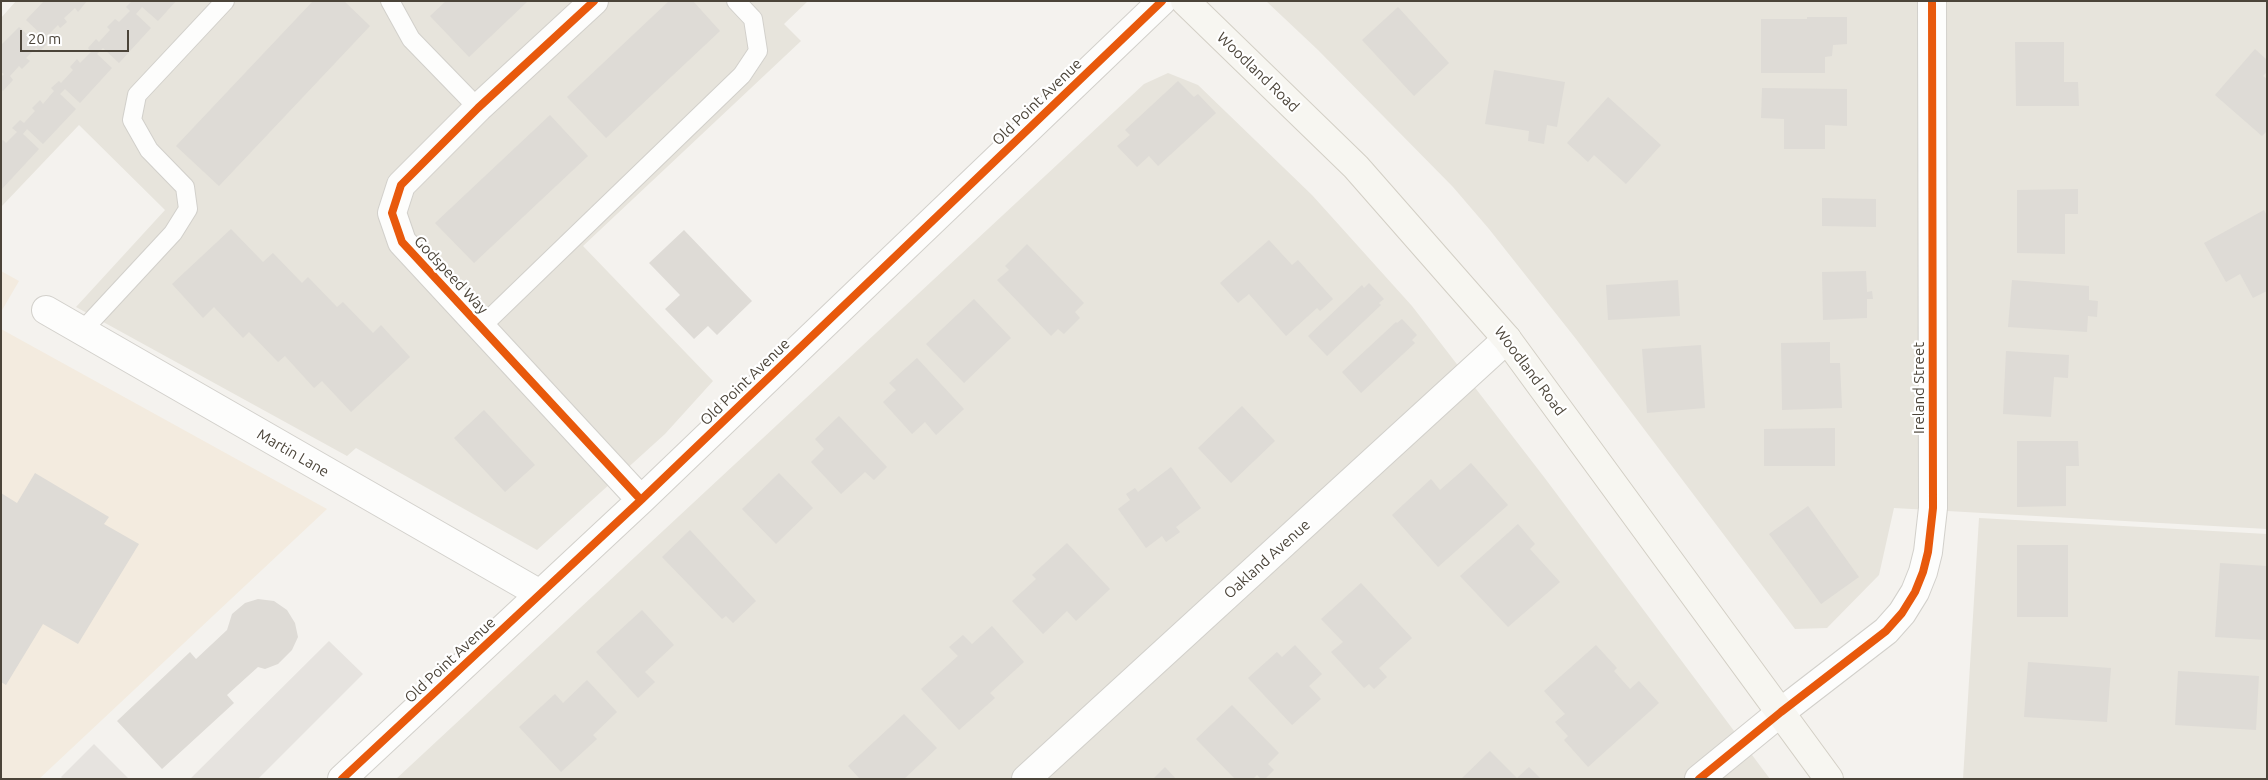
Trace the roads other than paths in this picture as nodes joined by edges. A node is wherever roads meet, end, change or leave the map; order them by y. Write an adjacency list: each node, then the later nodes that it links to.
1 (225, 1): 11 (lane)
2 (390, 1): 8 (lane)
3 (594, 1): 8 (street, Godspeed Way)
4 (736, 1): 10 (lane)
5 (1162, 1): 13 (street, Old Point Avenue)
6 (1185, 1): 12 (main road, Woodland Road)
7 (1932, 1): 15 (street, Ireland Street)
8 (478, 108): 10 (street, Godspeed Way)
9 (46, 310): 11 (street, Martin Lane)
10 (481, 327): 13 (street, Godspeed Way)
11 (82, 331): 14 (street, Martin Lane)
12 (1507, 339): 15 (main road, Woodland Road); 17 (street, Oakland Avenue)
13 (641, 500): 14 (street, Old Point Avenue)
14 (540, 594): 16 (street, Old Point Avenue)
15 (1781, 712): 18 (street, Ireland Street); 19 (main road, Woodland Road)
16 (342, 779)
17 (1026, 779)
18 (1699, 779)
19 (1829, 779)

